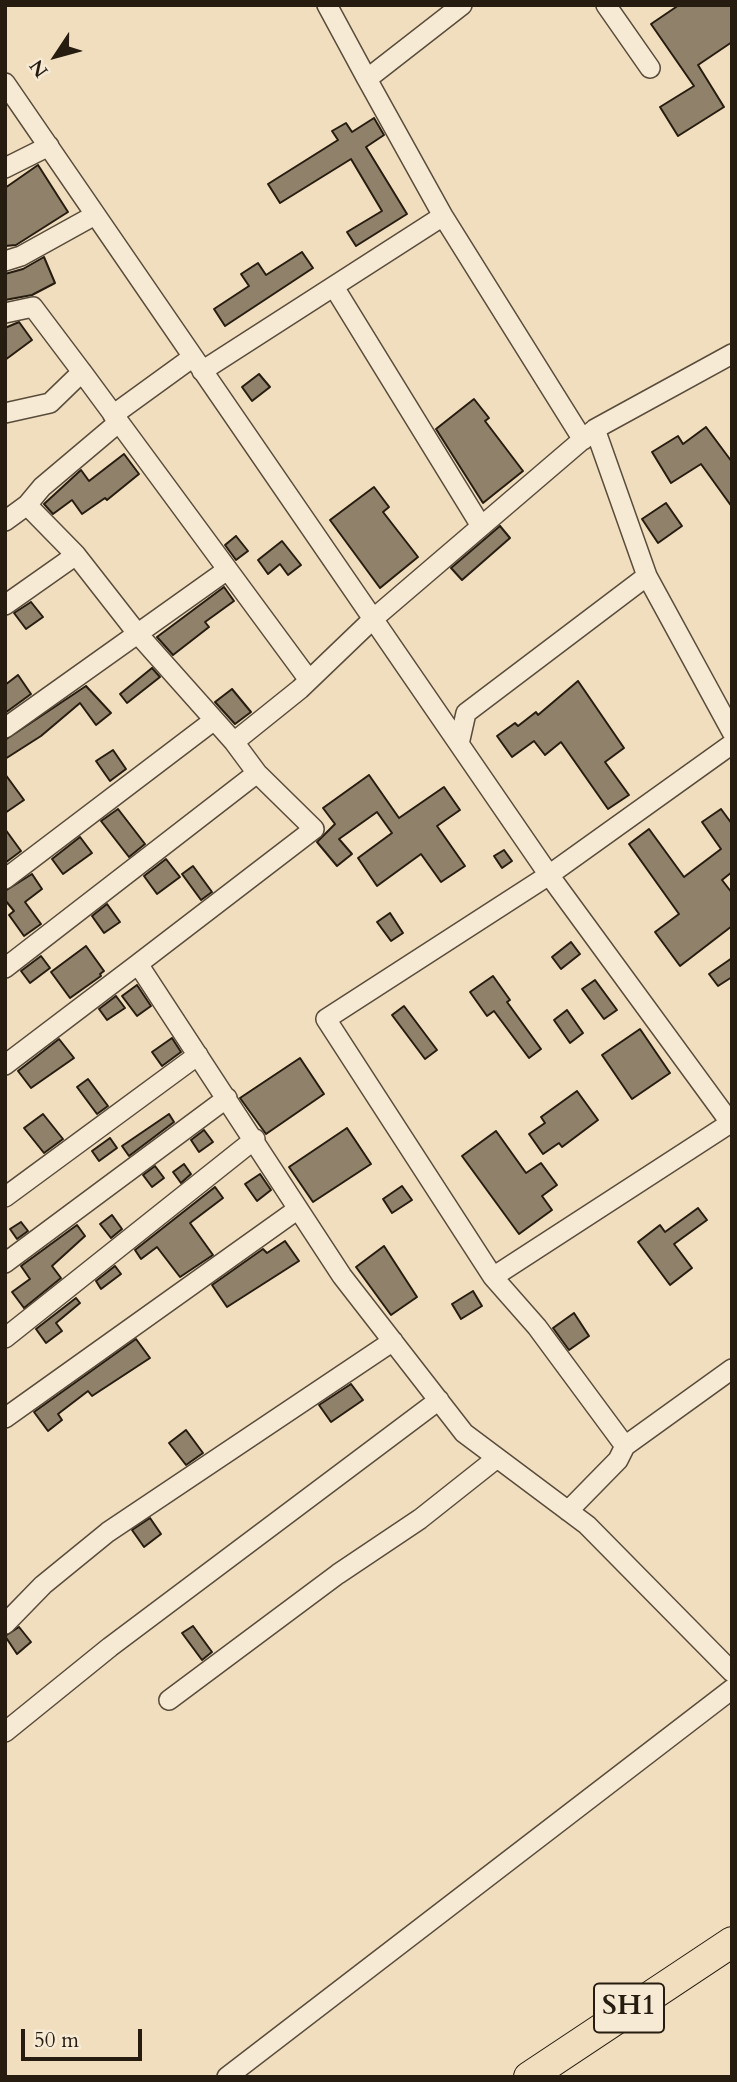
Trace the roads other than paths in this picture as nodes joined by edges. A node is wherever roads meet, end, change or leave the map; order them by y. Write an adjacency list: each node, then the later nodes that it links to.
1 (327, 5): 5 (street)
2 (462, 5): 5 (street)
3 (606, 5): 4 (street)
4 (650, 68)
5 (367, 79): 10 (street)
6 (5, 83): 7 (street)
7 (49, 146): 8 (street); 9 (street)
8 (5, 168)
9 (95, 215): 11 (street); 15 (street)
10 (443, 216): 12 (street); 19 (street)
11 (5, 261)
12 (334, 287): 15 (street); 22 (street)
13 (5, 313): 16 (street)
14 (732, 354): 19 (street)
15 (198, 364): 18 (street); 27 (street)
16 (82, 372): 17 (street); 18 (street)
17 (5, 413)
18 (116, 418): 20 (street); 24 (street)
19 (589, 434): 22 (street); 25 (street)
20 (27, 505): 21 (street); 23 (street)
21 (5, 521)
22 (481, 526): 27 (street)
23 (76, 555): 26 (street); 28 (street)
24 (227, 569): 28 (street); 29 (street)
25 (647, 576): 32 (street); 34 (street)
26 (5, 605)
27 (373, 619): 29 (street); 34 (street)
28 (137, 633): 30 (street); 31 (street)
29 (309, 680): 33 (street)
30 (213, 721): 33 (street); 38 (street)
31 (5, 729)
32 (732, 732)
33 (234, 742): 36 (street)
34 (459, 744): 37 (street)
35 (732, 744): 37 (street)
36 (257, 773): 39 (street); 40 (street)
37 (549, 875): 44 (street); 49 (street)
38 (5, 879)
39 (138, 964): 41 (street); 42 (street)
40 (5, 968)
41 (198, 1055): 43 (street); 46 (street)
42 (5, 1065)
43 (227, 1098): 45 (street); 48 (street)
44 (731, 1123): 49 (street)
45 (254, 1139): 47 (street); 50 (street)
46 (5, 1197)
47 (298, 1209): 51 (street); 54 (street)
48 (5, 1263)
49 (493, 1277): 55 (street)
50 (5, 1338)
51 (393, 1342): 53 (street); 58 (street)
52 (732, 1369): 55 (street)
53 (439, 1400): 56 (street); 62 (street)
54 (5, 1418)
55 (625, 1446): 57 (street)
56 (498, 1458): 57 (street); 61 (street)
57 (568, 1511): 59 (street)
58 (5, 1624)
59 (732, 1672)
60 (732, 1689): 64 (street)
61 (169, 1700)
62 (5, 1732)
63 (732, 1942): 65 (main road, SH1)
64 (227, 2077)
65 (529, 2077)

